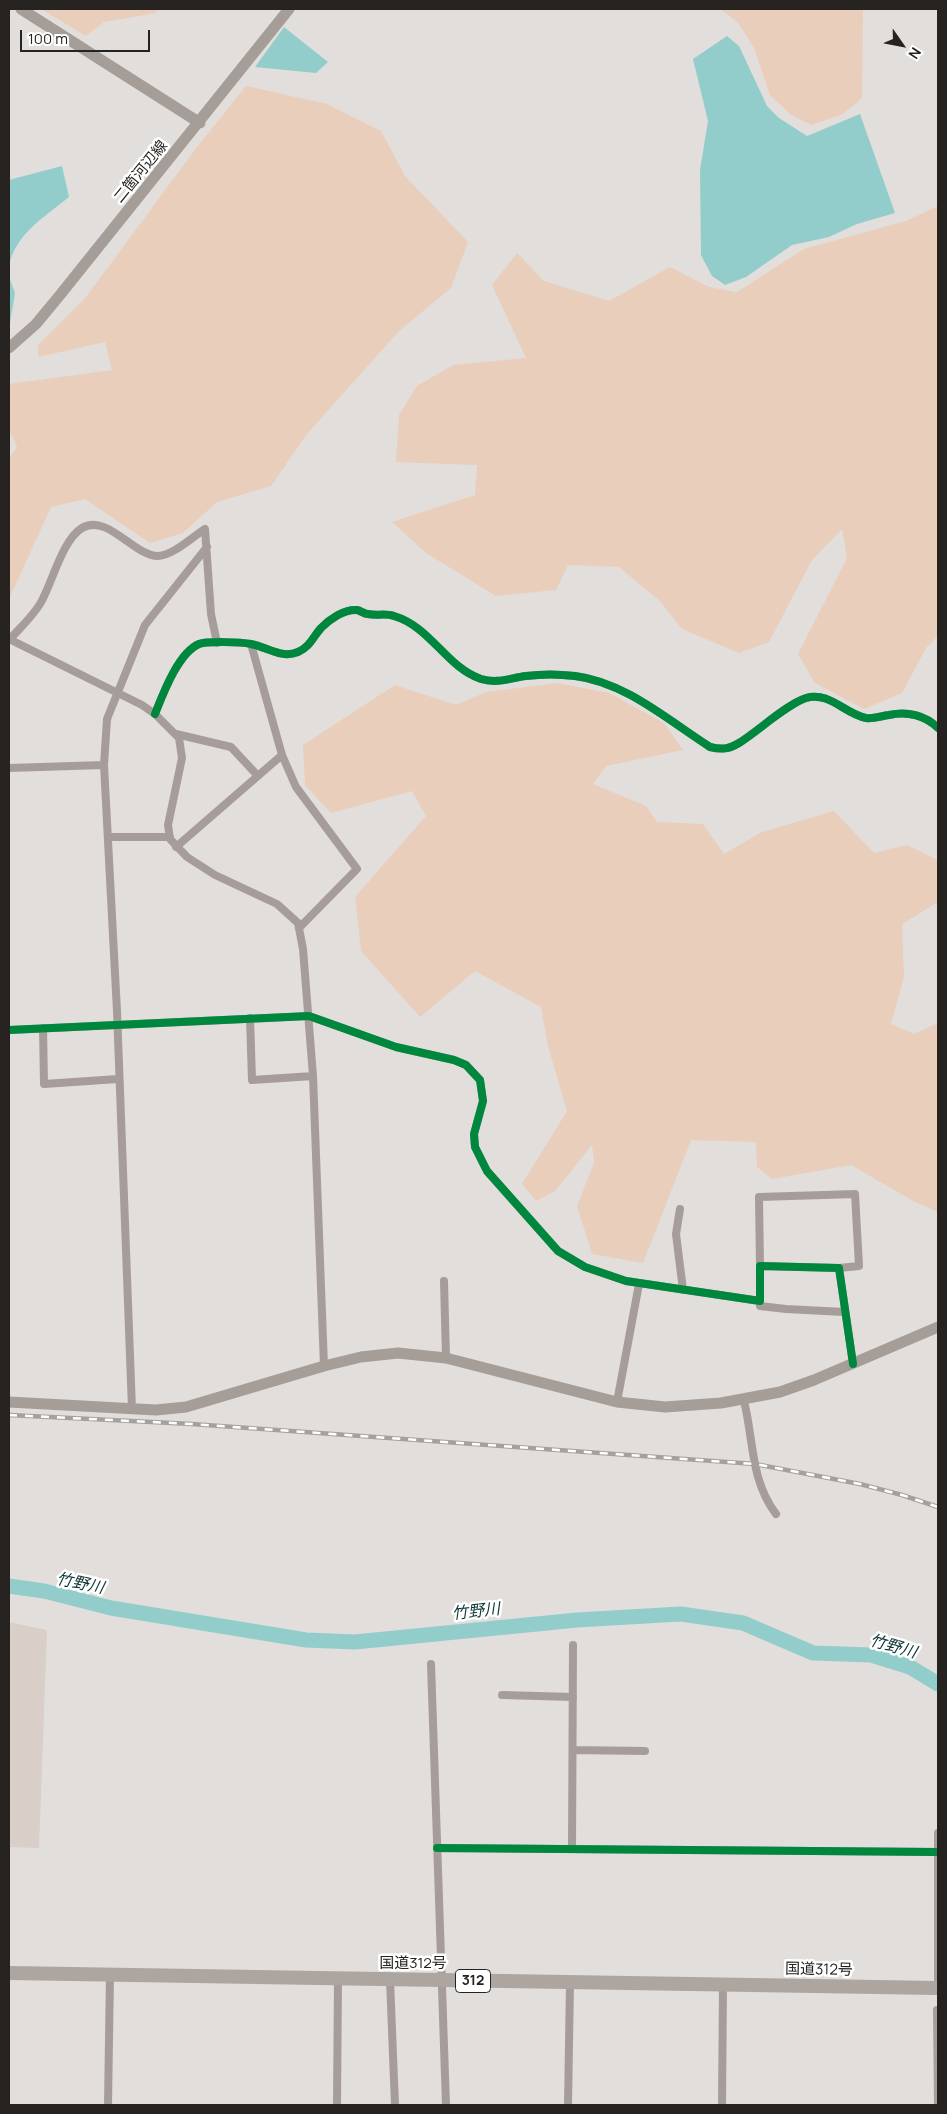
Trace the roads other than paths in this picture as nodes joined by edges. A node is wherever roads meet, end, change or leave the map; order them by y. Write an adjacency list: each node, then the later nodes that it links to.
1 (21, 9): 3 (street)
2 (289, 9): 3 (street, 二箇河辺線)
3 (200, 123): 4 (street, 二箇河辺線)
4 (9, 348)
5 (207, 547): 6 (street); 7 (street); 9 (street)
6 (9, 639): 9 (street)
7 (217, 643): 8 (street); 10 (street)
8 (251, 644): 11 (street); 13 (street)
9 (117, 692): 10 (street); 14 (street)
10 (155, 714): 12 (street)
11 (938, 728)
12 (176, 734): 16 (street); 18 (street)
13 (282, 755): 16 (street); 20 (street)
14 (104, 765): 15 (street); 17 (street)
15 (9, 768)
16 (258, 776): 19 (street)
17 (108, 837): 18 (street); 23 (street)
18 (170, 837): 19 (street)
19 (176, 846): 20 (street)
20 (299, 928): 21 (street)
21 (309, 1016): 22 (street); 26 (street); 32 (street)
22 (250, 1018): 23 (street); 26 (street)
23 (117, 1026): 24 (street); 27 (street)
24 (43, 1028): 25 (street); 27 (street)
25 (9, 1030)
26 (313, 1076): 39 (street)
27 (118, 1080): 43 (street)
28 (680, 1209): 33 (street)
29 (760, 1266): 30 (street); 30 (street); 34 (street)
30 (839, 1268): 35 (street)
31 (444, 1281): 37 (street)
32 (639, 1284): 33 (street); 42 (street)
33 (683, 1290): 34 (street)
34 (760, 1301): 35 (street)
35 (844, 1312): 38 (street)
36 (938, 1328): 38 (street)
37 (446, 1358): 39 (street); 42 (street)
38 (853, 1364): 40 (street)
39 (324, 1366): 43 (street)
40 (744, 1400): 42 (street); 44 (street)
41 (9, 1402): 43 (street)
42 (617, 1402)
43 (132, 1410)
44 (776, 1514)
45 (573, 1645): 48 (street)
46 (431, 1664): 52 (street)
47 (502, 1695): 48 (street)
48 (573, 1697): 49 (street)
49 (573, 1750): 50 (street); 53 (street)
50 (645, 1751)
51 (938, 1833): 54 (street)
52 (437, 1848): 53 (street); 58 (street)
53 (572, 1849): 54 (street)
54 (938, 1852): 55 (street)
55 (938, 1896): 63 (street)
56 (9, 1973): 57 (highway, 国道312号 / 312)
57 (110, 1975): 59 (highway, 国道312号 / 312); 65 (street)
58 (442, 1979): 60 (highway, 国道312号 / 312); 61 (highway, 国道312号 / 312); 68 (street)
59 (338, 1980): 60 (highway, 国道312号 / 312); 66 (street)
60 (390, 1980): 67 (street)
61 (570, 1983): 62 (highway, 国道312号 / 312); 69 (street)
62 (723, 1986): 63 (highway, 国道312号 / 312); 70 (street)
63 (938, 1988)
64 (937, 2010): 71 (street)
65 (108, 2105)
66 (336, 2105)
67 (395, 2105)
68 (446, 2105)
69 (568, 2105)
70 (722, 2105)
71 (938, 2105)

